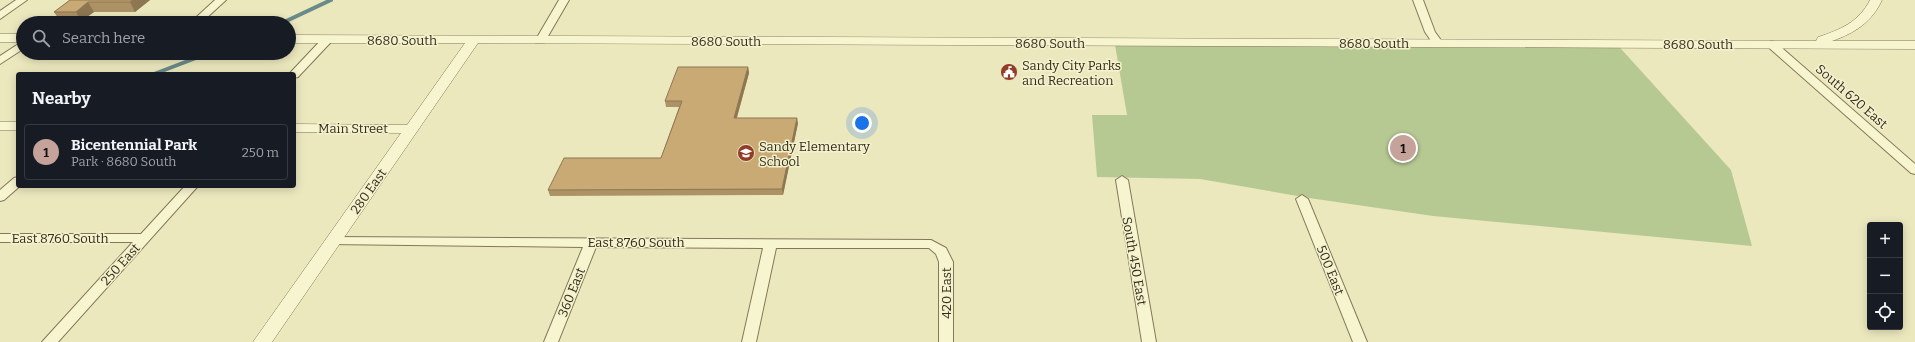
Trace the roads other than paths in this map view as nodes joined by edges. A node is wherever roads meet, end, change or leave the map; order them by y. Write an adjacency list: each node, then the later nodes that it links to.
1 (22, 0): 6 (street)
2 (221, 0): 7 (street)
3 (564, 0): 13 (street)
4 (1418, 0): 14 (street)
5 (1876, 0): 15 (street)
6 (0, 16)
7 (203, 16)
8 (0, 38): 9 (street)
9 (16, 38)
10 (296, 39): 11 (street, 8680 South)
11 (327, 40): 12 (street, 8680 South); 20 (street)
12 (473, 41): 13 (street, 8680 South); 24 (street, 280 East)
13 (540, 41): 14 (street, 8680 South)
14 (1438, 43): 16 (street, 8680 South)
15 (1812, 43): 16 (street, 8680 South); 17 (street)
16 (1771, 44): 25 (street, South 620 East)
17 (1915, 45)
18 (16, 49): 19 (street)
19 (0, 61)
20 (296, 73)
21 (0, 126): 22 (street)
22 (16, 126)
23 (296, 128): 24 (street, Main Street)
24 (412, 128): 33 (street, 280 East)
25 (1915, 170)
26 (1122, 180): 42 (street, South 450 East)
27 (16, 183): 29 (street)
28 (190, 188): 32 (street, 250 East)
29 (0, 197)
30 (1302, 199): 43 (street, 500 East)
31 (0, 238): 32 (street, East 8760 South)
32 (144, 238): 37 (street, 250 East)
33 (333, 241): 34 (street, East 8760 South); 38 (street, 280 East)
34 (591, 242): 35 (street, East 8760 South); 39 (street, 360 East)
35 (770, 242): 36 (street, East 8760 South); 40 (street)
36 (939, 247): 41 (street, 420 East)
37 (49, 342)
38 (262, 342)
39 (551, 342)
40 (750, 342)
41 (946, 342)
42 (1149, 342)
43 (1360, 342)

